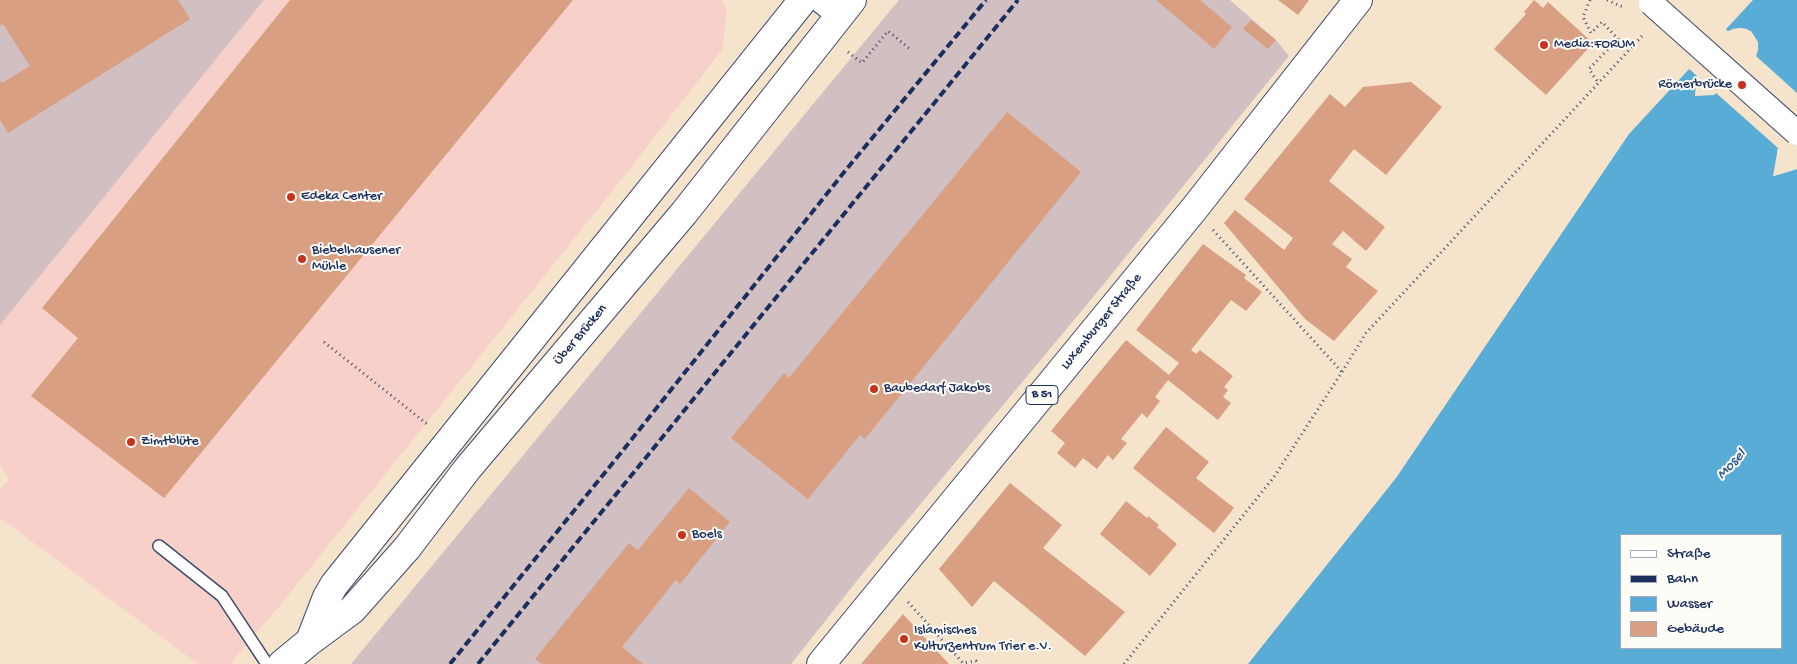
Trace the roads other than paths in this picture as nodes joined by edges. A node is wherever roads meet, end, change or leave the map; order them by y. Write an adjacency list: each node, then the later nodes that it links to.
1 (803, 0): 7 (street, Über Brücken)
2 (1358, 0): 10 (street, Luxemburger Straße / B 51)
3 (1648, 1): 5 (street, bridge)
4 (838, 5): 7 (street, Über Brücken)
5 (1797, 133)
6 (159, 546): 8 (lane)
7 (310, 641): 9 (street, Über Brücken)
8 (267, 664)
9 (282, 664)
10 (821, 664)

